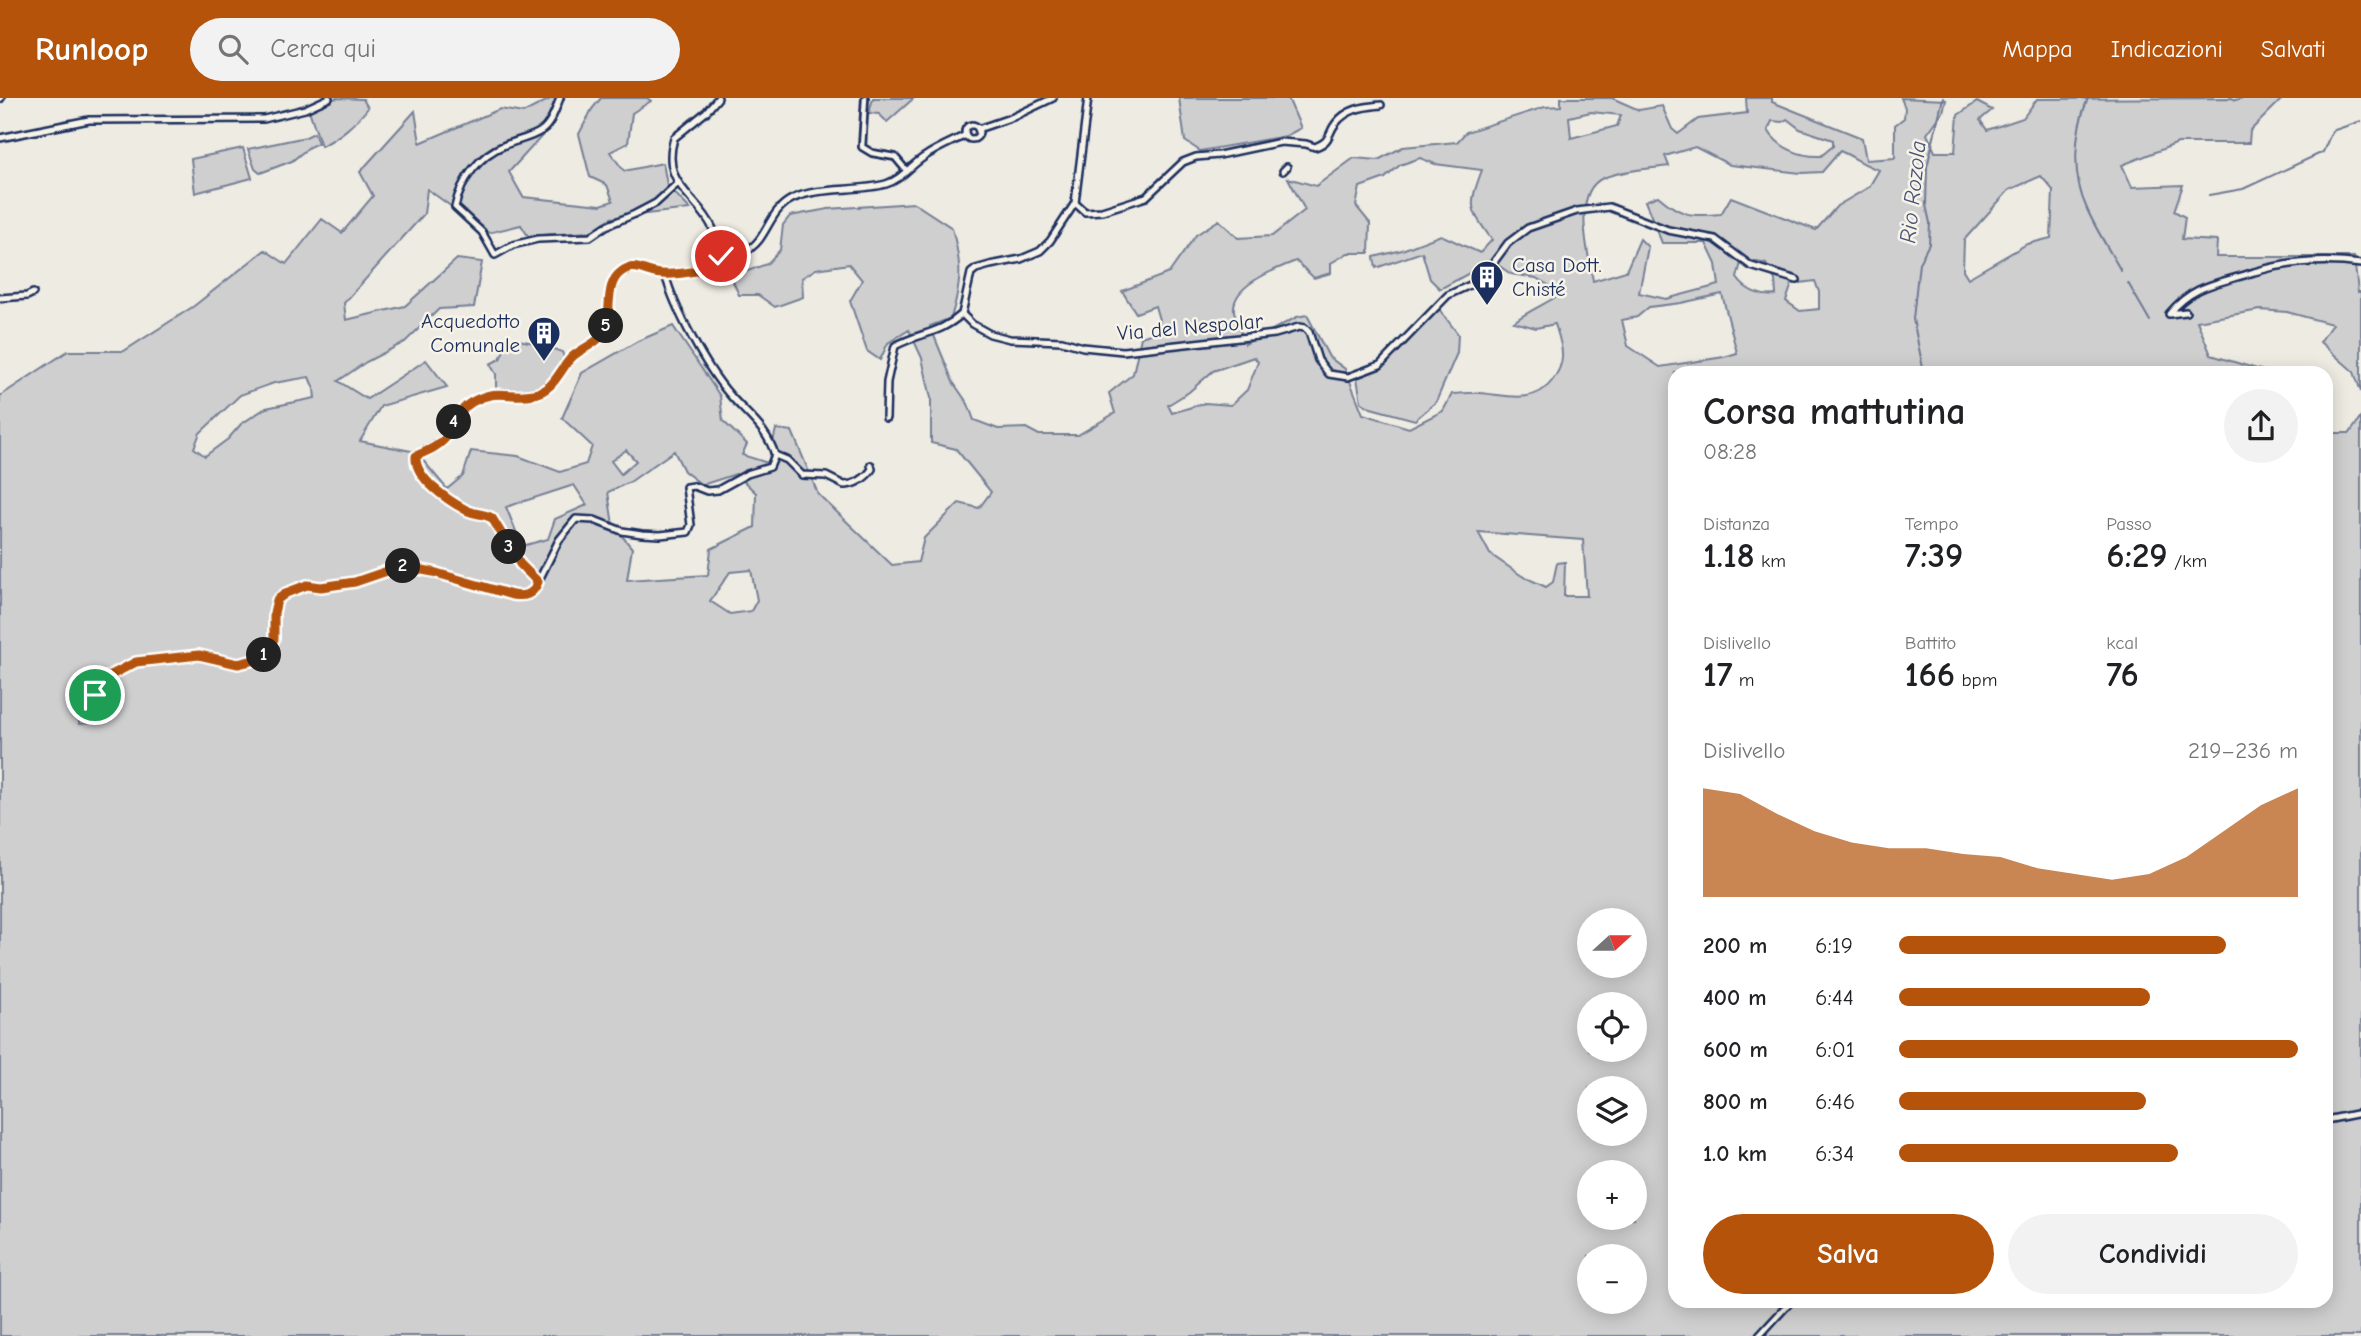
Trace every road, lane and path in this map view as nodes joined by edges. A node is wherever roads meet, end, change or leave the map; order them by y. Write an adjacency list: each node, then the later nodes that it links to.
1 (329, 98): 8 (street)
2 (560, 98): 10 (street)
3 (718, 98): 10 (street)
4 (865, 98): 9 (street)
5 (1053, 98): 9 (street)
6 (1088, 98): 11 (street)
7 (1381, 105): 11 (street)
8 (0, 138)
9 (906, 170): 13 (street)
10 (678, 183): 13 (street)
11 (1075, 203): 20 (street)
12 (711, 253): 13 (street)
13 (724, 260): 15 (street)
14 (2361, 264): 19 (street)
15 (665, 274): 22 (street); 24 (street)
16 (1797, 280): 20 (street, Via del Nespolar)
17 (33, 293): 18 (street)
18 (0, 298)
19 (2186, 312)
20 (962, 314): 21 (street)
21 (886, 418)
22 (775, 455): 23 (street); 24 (street)
23 (871, 464)
24 (538, 582): 25 (street)
25 (95, 695)
26 (2361, 1113): 27 (street)
27 (2333, 1119)
28 (1785, 1308): 29 (street)
29 (1759, 1336)

